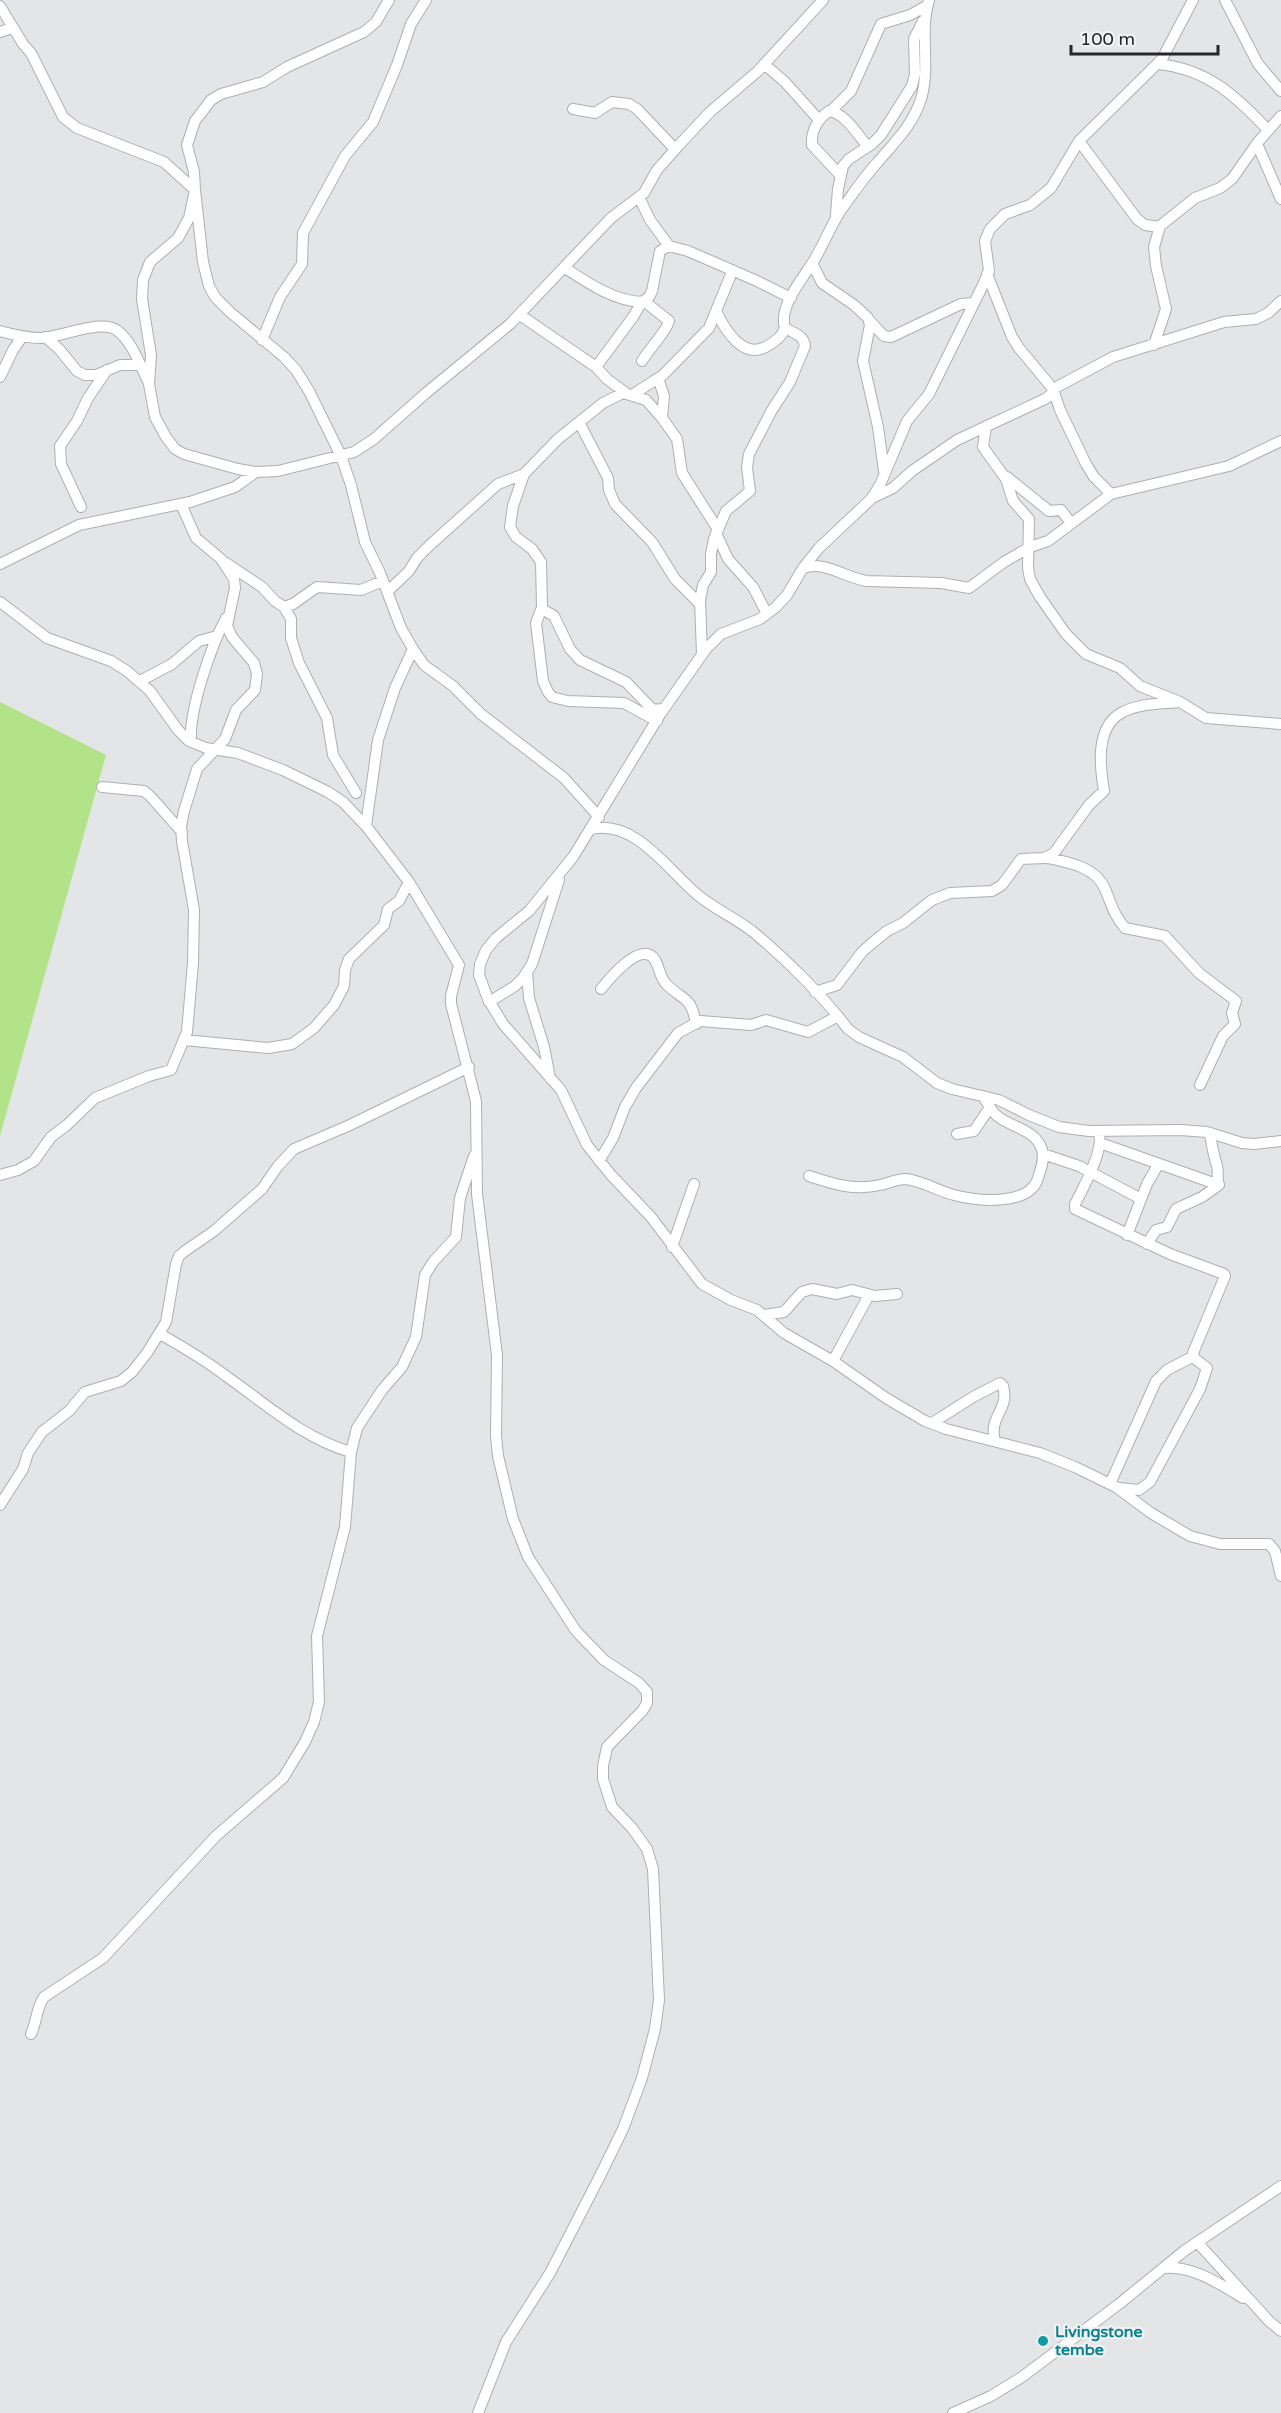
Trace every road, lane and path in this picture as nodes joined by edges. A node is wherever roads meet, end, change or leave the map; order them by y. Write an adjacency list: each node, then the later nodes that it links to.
1 (426, 0): 45 (street)
2 (823, 0): 11 (street)
3 (1193, 0): 12 (street)
4 (1225, 0): 13 (street)
5 (388, 1): 24 (street)
6 (928, 2): 8 (street); 15 (street)
7 (0, 6): 9 (street)
8 (924, 19): 21 (street); 27 (street)
9 (12, 28): 10 (street); 24 (street)
10 (0, 32)
11 (764, 64): 17 (street); 22 (street)
12 (1158, 64): 18 (street); 19 (street)
13 (1280, 86)
14 (573, 109): 22 (street)
15 (831, 111): 17 (street); 21 (street)
16 (1281, 116): 18 (street)
17 (819, 120): 23 (street)
18 (1268, 130): 20 (street)
19 (1079, 141): 28 (street); 33 (street)
20 (1257, 144): 26 (street); 28 (street)
21 (868, 147): 23 (street)
22 (675, 149): 25 (street)
23 (840, 175): 27 (street)
24 (195, 190): 45 (street); 53 (street)
25 (639, 197): 29 (street); 31 (street)
26 (1281, 199)
27 (836, 218): 30 (street)
28 (1160, 227): 46 (street)
29 (669, 246): 32 (street); 36 (street)
30 (812, 263): 34 (street); 40 (street)
31 (565, 268): 36 (street); 39 (street)
32 (732, 272): 34 (street); 38 (street)
33 (987, 274): 37 (street); 54 (street)
34 (790, 298): 41 (street)
35 (1281, 301): 46 (street)
36 (643, 302): 47 (street); 49 (street)
37 (974, 303): 40 (street); 62 (street)
38 (716, 310): 41 (street); 52 (street)
39 (520, 315): 49 (street); 60 (street)
40 (868, 318): 62 (street)
41 (785, 328): 70 (street)
42 (0, 331): 43 (street)
43 (22, 337): 44 (street); 51 (street)
44 (45, 337): 48 (street); 50 (street)
45 (262, 340): 60 (street)
46 (1154, 345): 54 (street)
47 (642, 361)
48 (140, 365): 50 (street); 53 (street)
49 (596, 367): 55 (street)
50 (107, 370): 68 (street)
51 (0, 377)
52 (658, 378): 55 (street); 56 (street)
53 (149, 384): 61 (street)
54 (1054, 391): 58 (street); 65 (street)
55 (629, 394): 56 (street); 57 (street)
56 (662, 418): 70 (street)
57 (580, 424): 64 (street); 77 (street)
58 (986, 426): 63 (street); 66 (street)
59 (1281, 441): 65 (street)
60 (341, 456): 61 (street); 75 (street)
61 (256, 472): 67 (street)
62 (884, 472): 66 (street)
63 (1002, 473): 69 (street); 71 (street)
64 (524, 474): 75 (street); 79 (street)
65 (1111, 495): 69 (street)
66 (871, 499): 74 (street)
67 (181, 504): 72 (street); 73 (street)
68 (81, 507)
69 (1071, 523): 71 (street)
70 (716, 531): 77 (street); 80 (street)
71 (1030, 547): 74 (street); 86 (street)
72 (220, 559): 78 (street); 81 (street)
73 (0, 564)
74 (803, 568): 80 (street)
75 (385, 586): 78 (street); 83 (street)
76 (0, 603): 85 (street)
77 (700, 604): 84 (street)
78 (284, 607): 94 (street)
79 (542, 609): 87 (street); 88 (street)
80 (767, 614): 84 (street)
81 (227, 615): 82 (street); 91 (street)
82 (216, 636): 85 (street); 90 (street)
83 (413, 649): 93 (street); 96 (street)
84 (702, 655): 87 (street)
85 (140, 681): 90 (street)
86 (1180, 702): 89 (street); 100 (street)
87 (665, 708): 88 (street)
88 (657, 721): 96 (street)
89 (1281, 724)
90 (191, 741): 91 (street)
91 (214, 749): 95 (street); 99 (street)
92 (102, 787): 99 (street)
93 (372, 787): 94 (street); 97 (street)
94 (356, 793): 95 (street)
95 (332, 794): 97 (street)
96 (599, 817): 98 (street)
97 (366, 826): 102 (street)
98 (591, 829): 101 (street); 105 (street)
99 (182, 832): 109 (street)
100 (1048, 858): 105 (street); 112 (street)
101 (563, 869): 103 (street); 106 (street)
102 (408, 882): 109 (street); 110 (street)
103 (527, 971): 106 (street); 111 (street)
104 (601, 988): 108 (street)
105 (815, 992): 107 (street)
106 (489, 1002): 111 (street)
107 (838, 1016): 108 (street); 113 (street)
108 (696, 1024): 122 (street)
109 (184, 1040): 125 (street)
110 (469, 1067): 120 (street); 136 (street)
111 (550, 1078): 122 (street)
112 (1200, 1085)
113 (983, 1096): 114 (street); 115 (street)
114 (990, 1107): 117 (street); 121 (street)
115 (1097, 1131): 116 (street); 119 (street)
116 (1210, 1133): 118 (street); 128 (street)
117 (957, 1134)
118 (1281, 1141)
119 (1100, 1143): 123 (street); 124 (street)
120 (476, 1150): 141 (street); 151 (street)
121 (1043, 1154): 124 (street); 126 (street)
122 (599, 1161): 132 (street)
123 (1158, 1165): 128 (street); 129 (street)
124 (1091, 1172): 129 (street); 130 (street)
125 (0, 1174)
126 (809, 1176)
127 (694, 1184): 132 (street)
128 (1219, 1185): 131 (street)
129 (1141, 1198): 130 (street)
130 (1127, 1235): 131 (street)
131 (1147, 1244): 137 (street)
132 (672, 1247): 135 (street)
133 (897, 1294): 134 (street)
134 (869, 1295): 135 (street); 138 (street)
135 (764, 1315): 138 (street)
136 (160, 1334): 141 (street); 143 (street)
137 (1194, 1356): 142 (street); 142 (street)
138 (833, 1361): 139 (street)
139 (932, 1424): 140 (street); 140 (street)
140 (995, 1441): 142 (street)
141 (351, 1452): 145 (street)
142 (1113, 1486): 144 (street)
143 (0, 1505)
144 (1281, 1576)
145 (31, 2034)
146 (1280, 2188): 147 (street)
147 (1197, 2242): 148 (street); 149 (street)
148 (1164, 2268): 149 (street); 152 (street)
149 (1254, 2305): 150 (street)
150 (1281, 2331)
151 (478, 2413)
152 (953, 2413)

